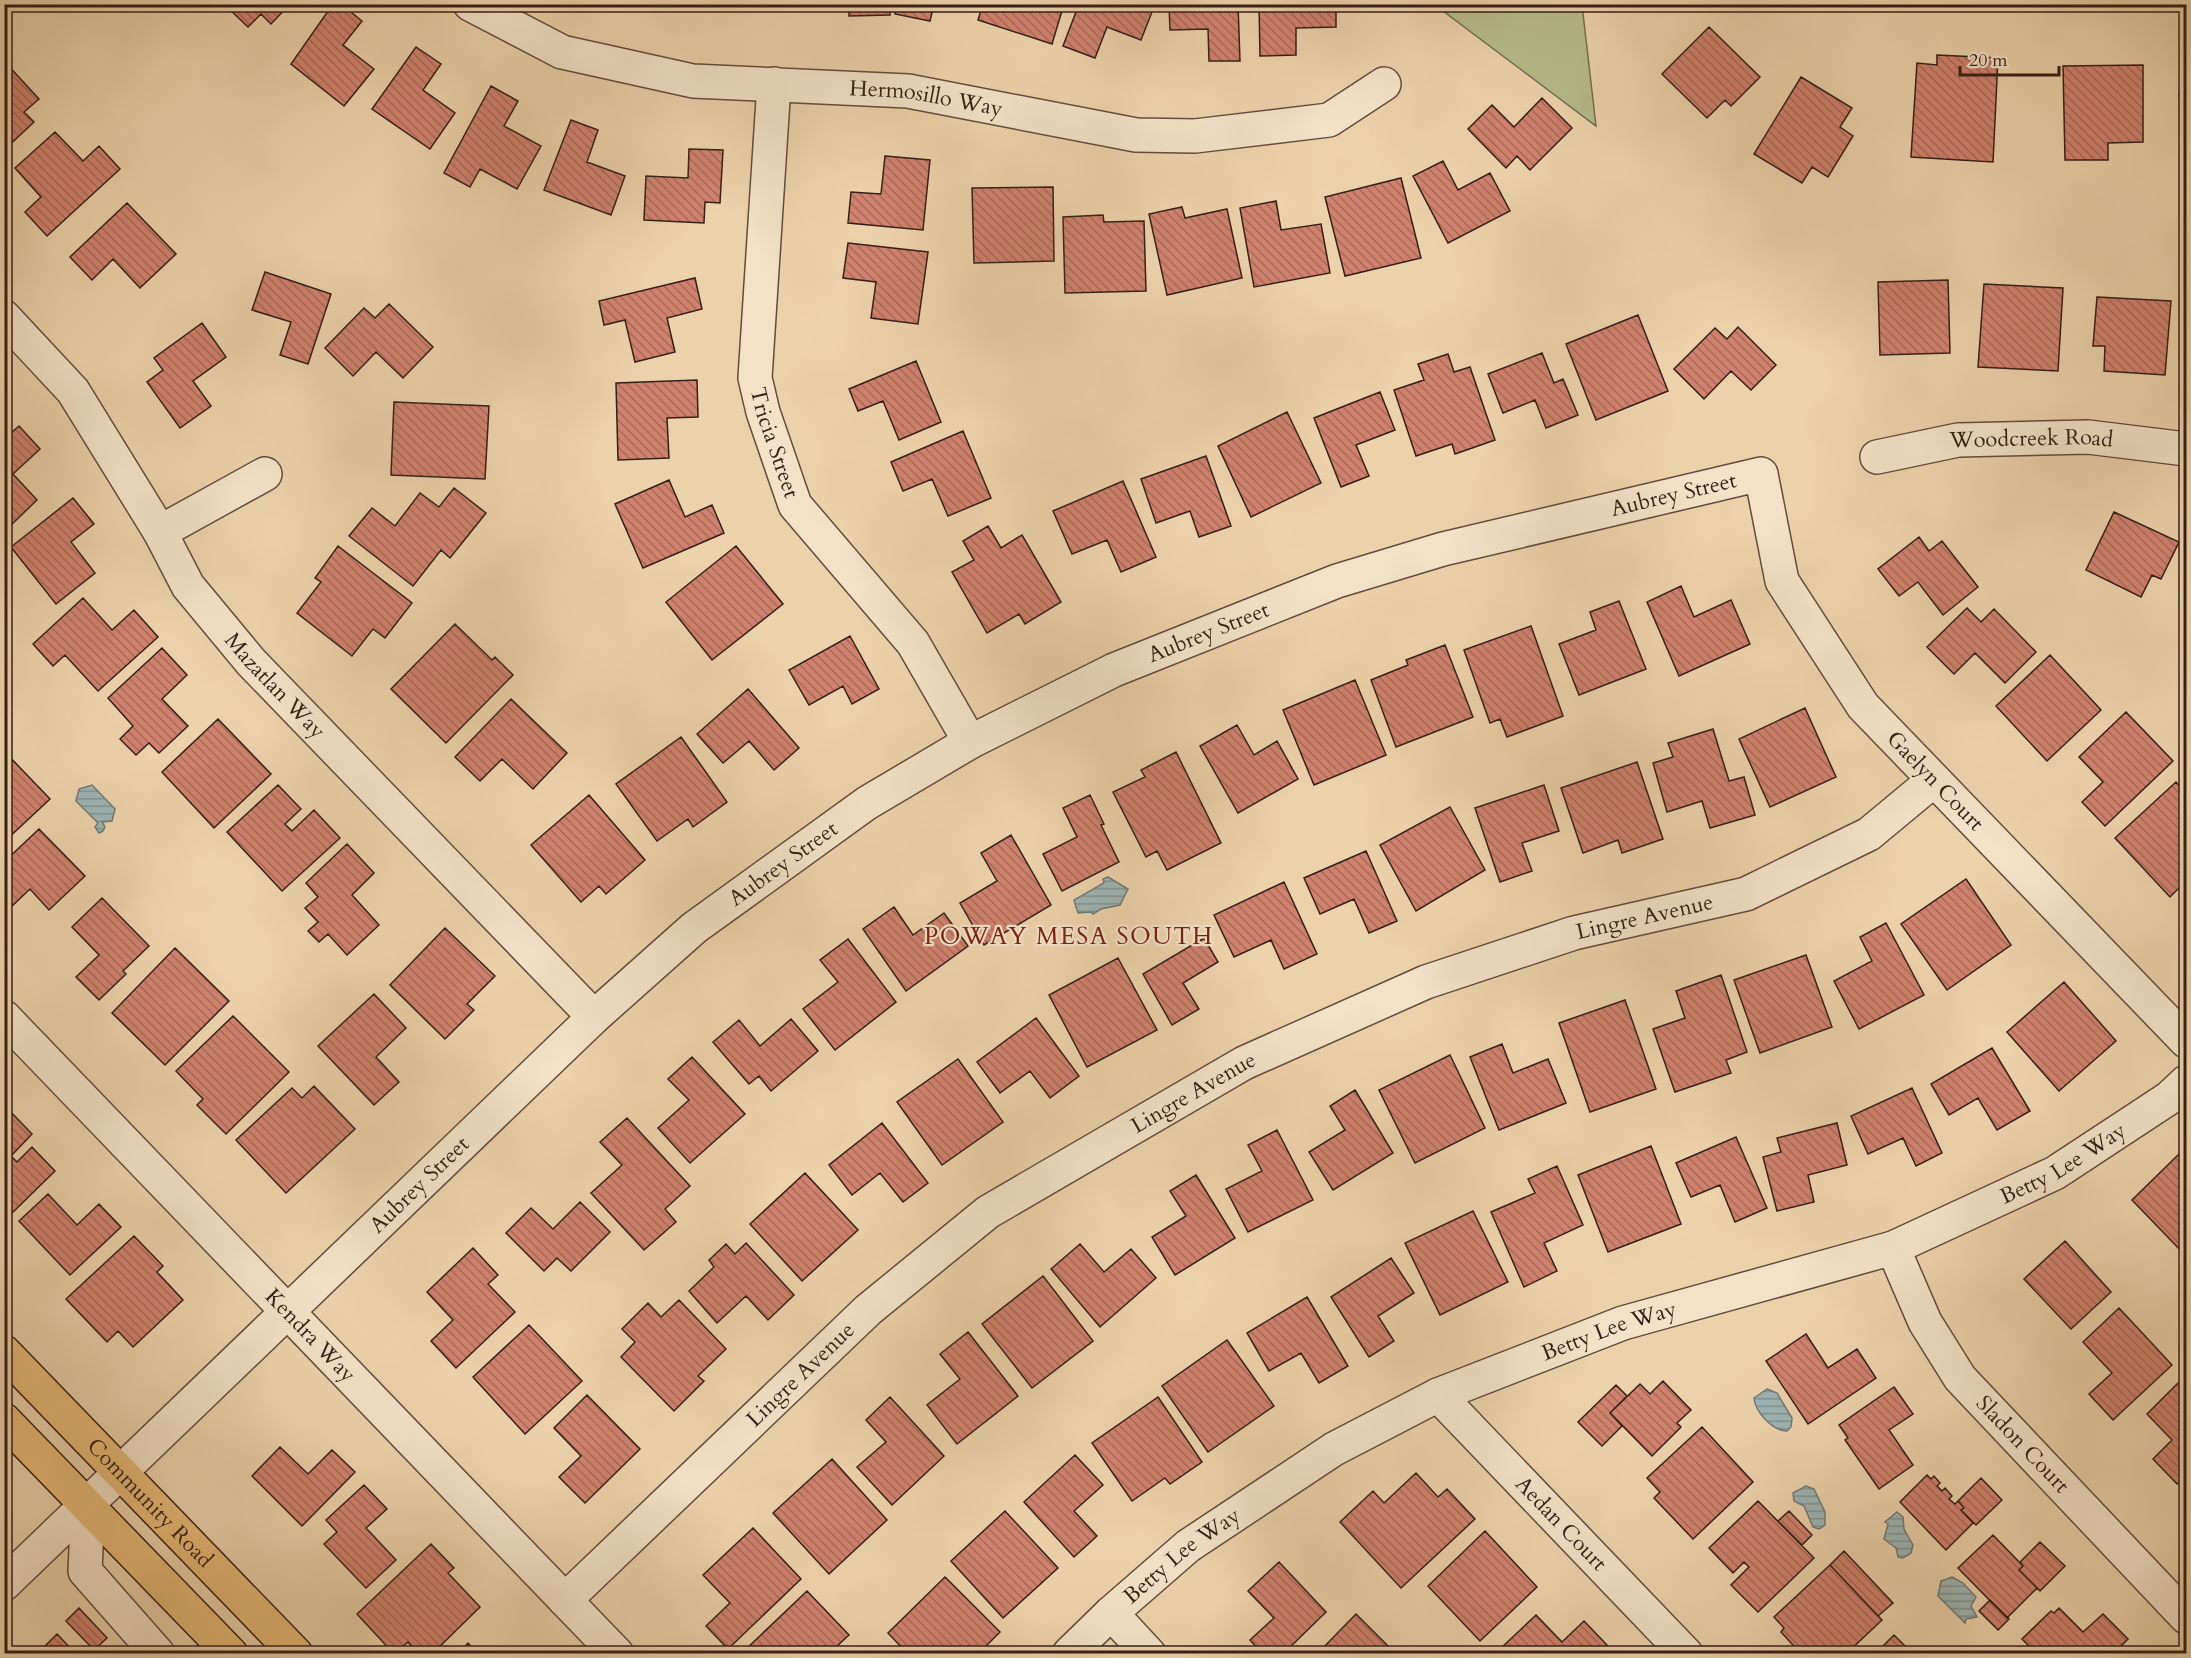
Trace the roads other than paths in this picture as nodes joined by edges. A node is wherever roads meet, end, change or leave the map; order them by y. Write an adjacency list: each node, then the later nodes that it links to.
1 (470, 4): 2 (street, Hermosillo Way)
2 (774, 84): 3 (street, Hermosillo Way); 10 (street, Tricia Street)
3 (1384, 84)
4 (4, 317): 9 (street, Mazatlan Way)
5 (2187, 449): 6 (street, Woodcreek Road)
6 (1877, 457)
7 (265, 474): 9 (street)
8 (1761, 474): 10 (street, Aubrey Street); 11 (street, Gaelyn Court)
9 (160, 532): 13 (street, Mazatlan Way)
10 (970, 742): 13 (street, Aubrey Street)
11 (1934, 780): 14 (street, Gaelyn Court); 24 (street, Lingre Avenue)
12 (4, 1017): 17 (street, Kendra Way)
13 (594, 1017): 17 (street, Aubrey Street)
14 (2187, 1041)
15 (2187, 1082): 16 (street, Betty Lee Way)
16 (1893, 1248): 19 (street, Betty Lee Way); 26 (street, Sladon Court)
17 (289, 1312): 21 (street, Aubrey Street); 24 (street, Kendra Way)
18 (4, 1352): 21 (main road, Community Road)
19 (1438, 1395): 25 (street, Betty Lee Way); 33 (street, Aedan Court)
20 (4, 1420): 22 (main road)
21 (122, 1473): 22 (street, Aubrey Street); 29 (main road, Community Road)
22 (88, 1505): 23 (street, Aubrey Street); 27 (street); 28 (main road)
23 (4, 1584)
24 (565, 1600): 30 (street, Kendra Way)
25 (1111, 1612): 31 (street, Betty Lee Way); 32 (street)
26 (2187, 1617)
27 (158, 1653)
28 (231, 1653)
29 (296, 1653)
30 (617, 1653)
31 (1069, 1653)
32 (1149, 1653)
33 (1686, 1653)

